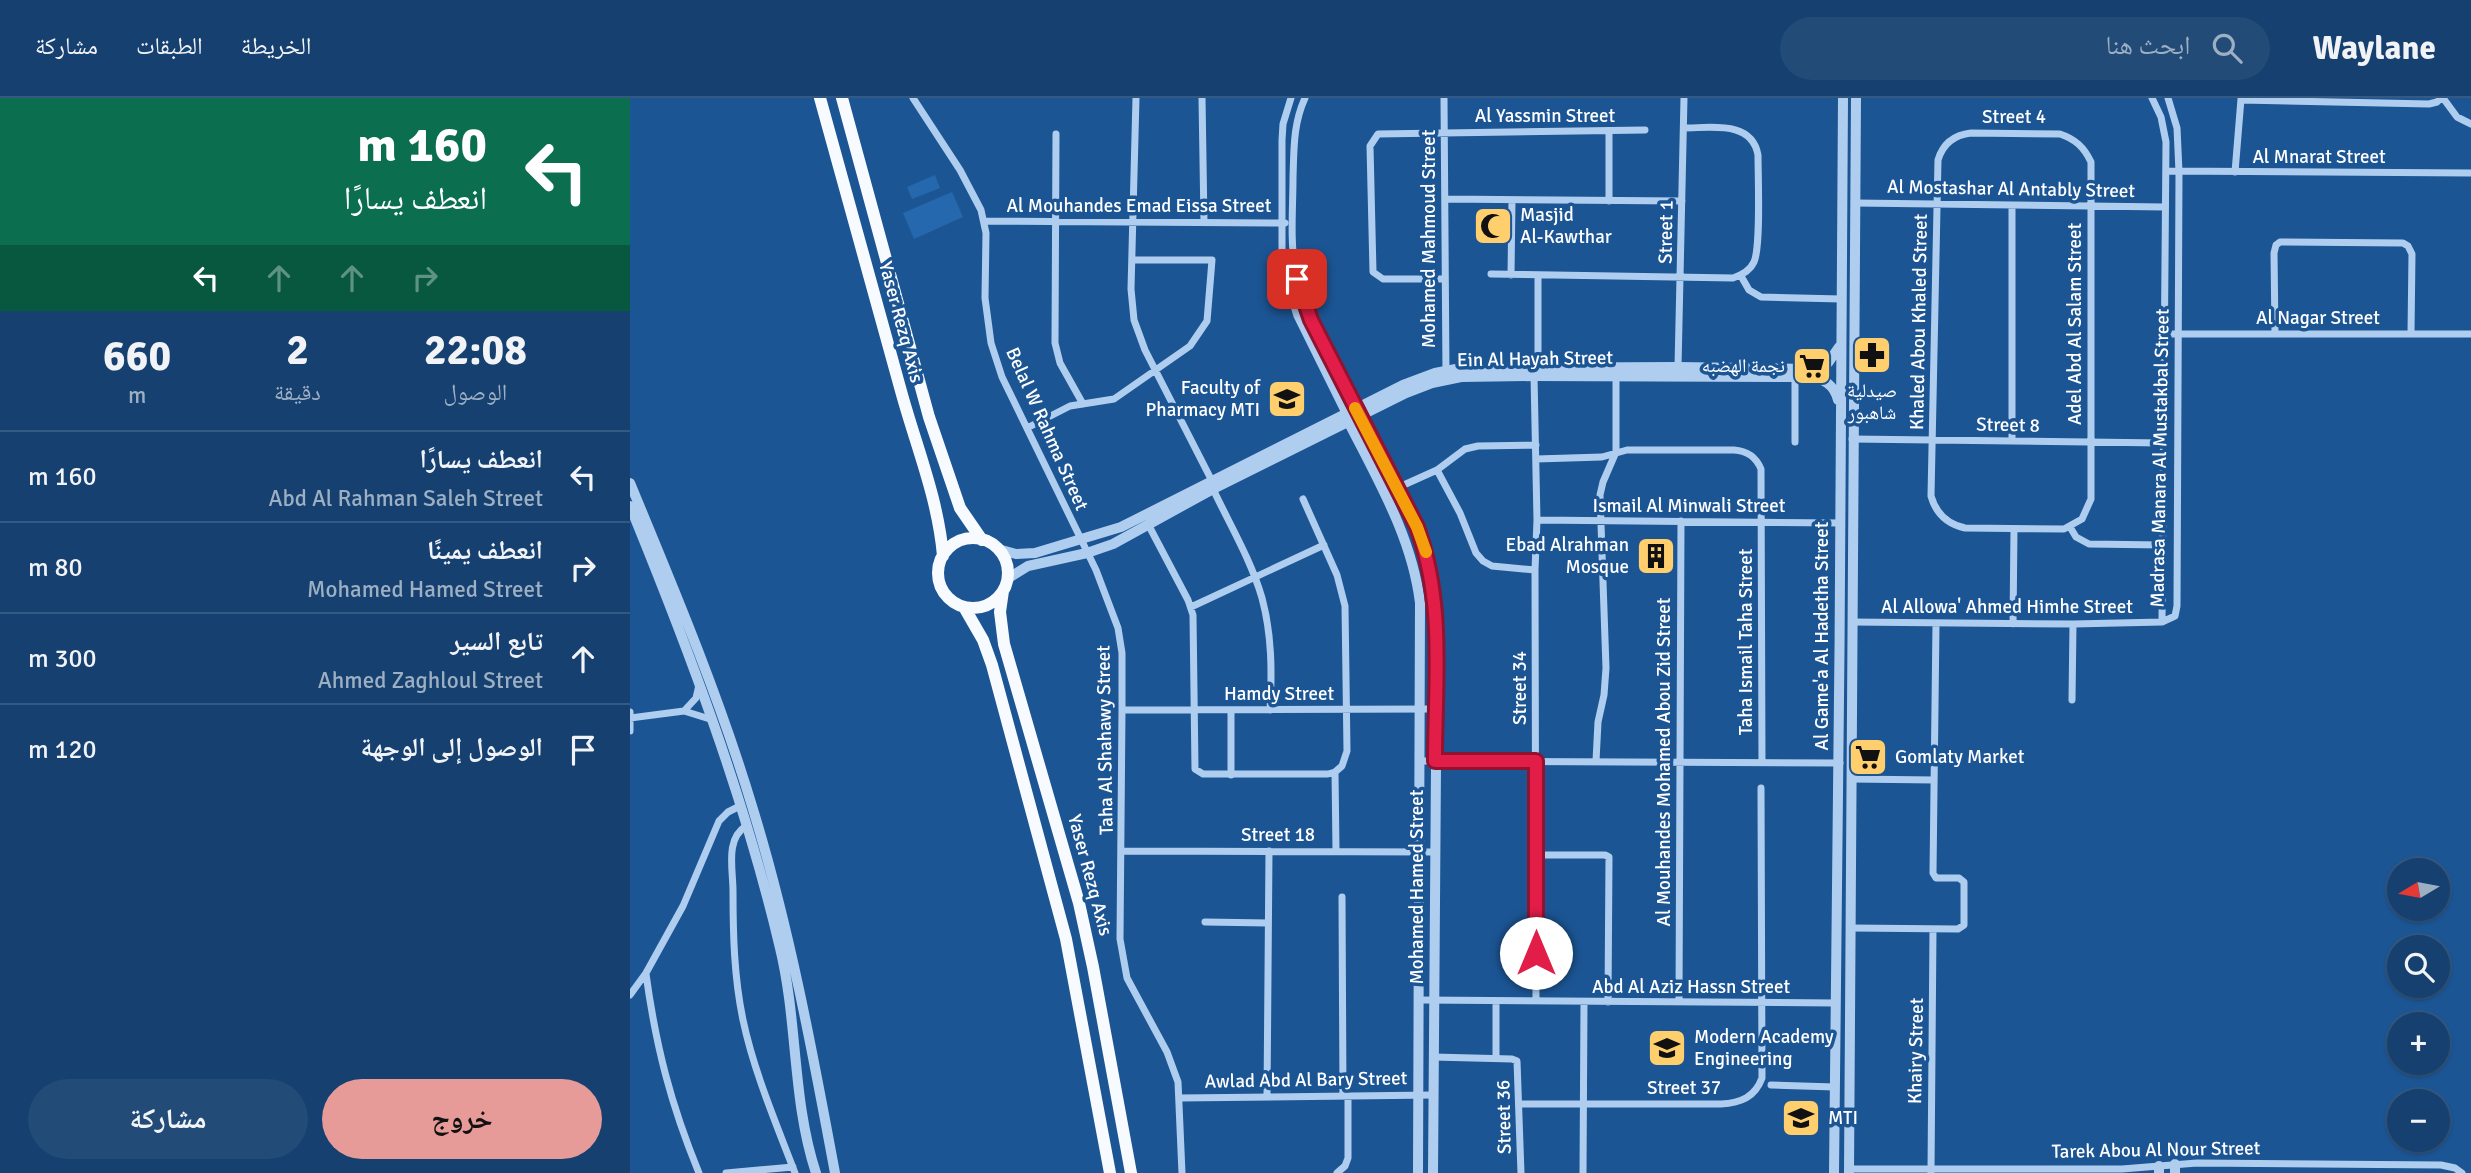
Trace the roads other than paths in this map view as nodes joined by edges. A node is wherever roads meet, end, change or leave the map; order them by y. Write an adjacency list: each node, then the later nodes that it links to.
1 (820, 98): 103 (main road, Yaser Rezq Axis)
2 (842, 98): 95 (main road, Yaser Rezq Axis)
3 (913, 98): 37 (street, Belal W Rahma Street)
4 (1136, 98): 39 (street)
5 (1202, 98): 40 (street)
6 (1291, 98): 41 (street)
7 (1305, 98): 42 (street)
8 (1444, 98): 22 (street, Mohamed Mahmoud Street)
9 (1684, 98): 19 (street, Street 1)
10 (1843, 98): 43 (street, Al Game'a Al Hadetha Street)
11 (1856, 98): 32 (street, Al Game'a Al Hadetha Street)
12 (2152, 98): 24 (street, Madrasa Manara Al Mustakbal Street)
13 (2168, 98): 25 (street, Madrasa Manara Al Mustakbal Street)
14 (2442, 98): 17 (street); 18 (street)
15 (2241, 99): 16 (street); 26 (street)
16 (2317, 100): 17 (street)
17 (2384, 100)
18 (2471, 124)
19 (1684, 128): 31 (street, Street 1); 49 (street)
20 (1645, 130): 21 (street, Al Yassmin Street)
21 (1609, 131): 22 (street, Al Yassmin Street); 30 (street)
22 (1444, 132): 28 (street, Mohamed Mahmoud Street); 51 (street, Al Yassmin Street)
23 (1056, 134): 38 (street)
24 (2166, 172): 25 (street, Al Mnarat Street); 36 (street, Madrasa Manara Al Mustakbal Street)
25 (2179, 172): 26 (street, Al Mnarat Street); 59 (street, Madrasa Manara Al Mustakbal Street)
26 (2235, 172): 27 (street, Al Mnarat Street)
27 (2471, 173)
28 (1445, 199): 29 (street); 51 (street, Mohamed Mahmoud Street)
29 (1512, 200): 30 (street); 47 (street)
30 (1609, 201): 31 (street)
31 (1682, 201): 50 (street, Street 1)
32 (1856, 203): 33 (street, Al Mostashar Al Antably Street); 44 (street, Al Game'a Al Hadetha Street)
33 (1937, 204): 34 (street, Al Mostashar Al Antably Street); 35 (street, Street 4); 73 (street, Khaled Abou Khaled Street)
34 (2012, 205): 35 (street, Al Mostashar Al Antably Street); 74 (street)
35 (2091, 206): 36 (street, Al Mostashar Al Antably Street); 76 (street, Adel Abd Al Salam Street)
36 (2165, 207): 56 (street, Madrasa Manara Al Mustakbal Street)
37 (985, 221): 38 (street, Al Mouhandes Emad Eissa Street); 71 (street, Belal W Rahma Street)
38 (1055, 221): 39 (street, Al Mouhandes Emad Eissa Street); 67 (street)
39 (1133, 222): 40 (street, Al Mouhandes Emad Eissa Street); 45 (street)
40 (1204, 222): 41 (street, Al Mouhandes Emad Eissa Street)
41 (1282, 223): 42 (street, Al Mouhandes Emad Eissa Street); 54 (street)
42 (1292, 223): 53 (street)
43 (1842, 244): 44 (street); 52 (street, Al Game'a Al Hadetha Street)
44 (1855, 245): 72 (street, Al Game'a Al Hadetha Street)
45 (1132, 260): 62 (street); 62 (street)
46 (1491, 274): 47 (street)
47 (1511, 275): 48 (street)
48 (1538, 275): 50 (street); 63 (street, Street 34)
49 (1741, 275): 50 (street); 52 (street)
50 (1681, 278): 61 (street, Street 1)
51 (1445, 279): 65 (street, Mohamed Mahmoud Street)
52 (1842, 299): 60 (street, Al Game'a Al Hadetha Street)
53 (1307, 312): 54 (street); 69 (street)
54 (1297, 316): 70 (street)
55 (2411, 333): 57 (street, Al Nagar Street); 57 (street); 58 (street, Al Nagar Street)
56 (2164, 334): 59 (street, Al Nagar Street); 77 (street, Madrasa Manara Al Mustakbal Street)
57 (2275, 334): 59 (street, Al Nagar Street)
58 (2471, 334)
59 (2178, 335): 110 (street, Madrasa Manara Al Mustakbal Street)
60 (1841, 344): 61 (street, Ein Al Hayah Street); 68 (street, Al Game'a Al Hadetha Street)
61 (1678, 367): 63 (street, Ein Al Hayah Street)
62 (1156, 371): 67 (street); 83 (street)
63 (1536, 371): 64 (street, Ein Al Hayah Street); 65 (street, Ein Al Hayah Street); 78 (street, Street 34)
64 (1616, 374): 66 (street, Ein Al Hayah Street); 79 (street)
65 (1446, 375): 69 (street, Ein Al Hayah Street)
66 (1795, 377): 68 (street, Ein Al Hayah Street); 75 (street)
67 (1083, 404): 71 (street)
68 (1840, 408): 91 (street, Al Game'a Al Hadetha Street)
69 (1358, 413): 70 (street, Ein Al Hayah Street); 84 (street, Mohamed Hamed Street)
70 (1347, 418): 83 (street, Ein Al Hayah Street); 117 (street, Mohamed Hamed Street)
71 (1027, 428): 96 (street, Belal W Rahma Street)
72 (1852, 439): 73 (street, Street 8); 101 (street, Al Game'a Al Hadetha Street)
73 (1933, 440): 74 (street, Street 8); 94 (street, Khaled Abou Khaled Street)
74 (2012, 441): 76 (street, Street 8)
75 (1795, 442)
76 (2091, 442): 77 (street, Street 8); 93 (street, Adel Abd Al Salam Street)
77 (2163, 443): 98 (street, Madrasa Manara Al Mustakbal Street)
78 (1536, 445): 80 (street, Street 34); 81 (street)
79 (1616, 452): 80 (street); 88 (street); 90 (street, Taha Ismail Taha Street)
80 (1536, 459): 87 (street, Street 34)
81 (1437, 470): 84 (street); 104 (street)
82 (630, 483): 178 (street)
83 (1213, 485): 92 (street, Ein Al Hayah Street); 96 (street, Ein Al Hayah Street); 105 (street)
84 (1397, 488): 118 (street, Mohamed Hamed Street)
85 (1303, 499): 97 (street)
86 (630, 506): 114 (street)
87 (1537, 520): 88 (street, Ismail Al Minwali Street); 104 (street, Street 34)
88 (1601, 521): 89 (street, Ismail Al Minwali Street); 131 (street)
89 (1681, 521): 90 (street, Ismail Al Minwali Street); 132 (street, Al Mouhandes Mohamed Abou Zid Street)
90 (1762, 522): 91 (street, Ismail Al Minwali Street); 133 (street, Taha Ismail Taha Street)
91 (1840, 523): 100 (street, Al Game'a Al Hadetha Street)
92 (1149, 526): 102 (street, Ein Al Hayah Street); 108 (street)
93 (2070, 527): 94 (street, Khaled Abou Khaled Street); 98 (street)
94 (2014, 529): 112 (street)
95 (982, 540): 99 (main road); 103 (main road)
96 (1079, 540): 99 (street, Ein Al Hayah Street); 102 (street, Belal W Rahma Street)
97 (1324, 545): 105 (street); 116 (street)
98 (2162, 545): 110 (street, Madrasa Manara Al Mustakbal Street)
99 (998, 549): 106 (main road)
100 (1840, 552): 101 (street); 134 (street, Al Game'a Al Hadetha Street)
101 (1852, 552): 109 (street, Al Game'a Al Hadetha Street)
102 (1087, 553): 106 (street, Ein Al Hayah Street); 119 (street, Taha Al Shahawy Street)
103 (943, 556): 107 (main road)
104 (1535, 570): 130 (street, Street 34)
105 (1255, 578): 108 (street); 122 (street)
106 (1005, 585): 107 (main road); 192 (main road, Yaser Rezq Axis)
107 (964, 607): 191 (main road, Yaser Rezq Axis)
108 (1191, 607): 120 (street)
109 (1852, 622): 111 (street, Al Allowa' Ahmed Himhe Street); 137 (street, Al Game'a Al Hadetha Street)
110 (2162, 622): 113 (street, Al Allowa' Ahmed Himhe Street)
111 (1936, 623): 112 (street, Al Allowa' Ahmed Himhe Street); 138 (street)
112 (2013, 624): 113 (street, Al Allowa' Ahmed Himhe Street)
113 (2073, 625): 115 (street)
114 (699, 681): 123 (street); 126 (street)
115 (2072, 700)
116 (1348, 709): 117 (street, Hamdy Street); 122 (street, Hamdy Street); 135 (street)
117 (1421, 709): 118 (street, Hamdy Street); 128 (street, Mohamed Hamed Street)
118 (1435, 709): 129 (street, Mohamed Hamed Street)
119 (1122, 710): 120 (street, Hamdy Street); 142 (street, Taha Al Shahawy Street)
120 (1194, 710): 121 (street, Hamdy Street); 136 (street)
121 (1231, 710): 122 (street, Hamdy Street); 136 (street)
122 (1270, 710)
123 (684, 711): 125 (street); 126 (street)
124 (630, 712): 125 (street)
125 (630, 718): 127 (street)
126 (713, 719): 140 (street)
127 (630, 731)
128 (1421, 761): 129 (street); 145 (street, Mohamed Hamed Street)
129 (1435, 761): 130 (street); 146 (street, Mohamed Hamed Street)
130 (1536, 761): 131 (street); 147 (street, Street 34)
131 (1596, 761): 132 (street)
132 (1680, 762): 133 (street); 163 (street, Al Mouhandes Mohamed Abou Zid Street)
133 (1762, 762): 134 (street)
134 (1840, 763): 149 (street, Al Game'a Al Hadetha Street)
135 (1335, 772): 136 (street); 144 (street)
136 (1231, 775)
137 (1852, 779): 138 (street); 150 (street, Al Game'a Al Hadetha Street)
138 (1934, 780): 154 (street)
139 (1762, 788): 164 (street)
140 (740, 806): 141 (street); 155 (street)
141 (746, 826): 170 (street); 181 (street)
142 (1122, 851): 143 (street, Street 18); 175 (street, Taha Al Shahawy Street)
143 (1269, 851): 144 (street, Street 18); 152 (street)
144 (1336, 851): 145 (street, Street 18)
145 (1420, 851): 146 (street, Street 18); 157 (street, Mohamed Hamed Street)
146 (1434, 852): 158 (street, Mohamed Hamed Street)
147 (1536, 855): 160 (street, Street 34); 162 (street)
148 (1342, 897): 173 (street)
149 (1838, 898): 150 (street); 165 (street, Al Game'a Al Hadetha Street)
150 (1851, 898): 153 (street, Al Game'a Al Hadetha Street)
151 (1205, 922): 152 (street)
152 (1268, 923): 174 (street)
153 (1851, 928): 154 (street); 185 (street, Al Game'a Al Hadetha Street)
154 (1933, 929): 182 (street, Khairy Street)
155 (646, 973): 156 (street); 187 (street)
156 (630, 995)
157 (1419, 1000): 158 (street, Abd Al Aziz Hassn Street); 171 (street, Mohamed Hamed Street)
158 (1433, 1000): 159 (street, Abd Al Aziz Hassn Street); 166 (street, Mohamed Hamed Street)
159 (1496, 1001): 160 (street, Abd Al Aziz Hassn Street); 167 (street)
160 (1536, 1001): 161 (street, Abd Al Aziz Hassn Street)
161 (1584, 1002): 162 (street, Abd Al Aziz Hassn Street); 177 (street)
162 (1608, 1002): 163 (street, Abd Al Aziz Hassn Street)
163 (1679, 1002): 164 (street, Abd Al Aziz Hassn Street)
164 (1764, 1003): 165 (street, Abd Al Aziz Hassn Street); 177 (street, Street 37)
165 (1836, 1003): 169 (street, Al Game'a Al Hadetha Street)
166 (1433, 1057): 167 (street, Street 36); 172 (street, Mohamed Hamed Street)
167 (1496, 1058): 176 (street, Street 36)
168 (1771, 1085): 169 (street)
169 (1835, 1087): 199 (street, Al Game'a Al Hadetha Street)
170 (800, 1089): 178 (street); 189 (street)
171 (1419, 1095): 172 (street, Awlad Abd Al Bary Street); 173 (street, Awlad Abd Al Bary Street); 195 (street, Mohamed Hamed Street)
172 (1433, 1095): 196 (street, Mohamed Hamed Street)
173 (1346, 1096): 174 (street, Awlad Abd Al Bary Street); 194 (street)
174 (1267, 1097): 175 (street, Awlad Abd Al Bary Street)
175 (1180, 1098): 193 (street, Taha Al Shahawy Street)
176 (1519, 1104): 177 (street, Street 37); 197 (street, Street 36)
177 (1583, 1104): 198 (street)
178 (821, 1106): 190 (street)
179 (2261, 1164): 180 (street, Tarek Abou Al Nour Street); 200 (street); 201 (street, Tarek Abou Al Nour Street)
180 (2175, 1169): 184 (street, Tarek Abou Al Nour Street)
181 (794, 1170): 188 (street)
182 (1931, 1170): 183 (street, Tarek Abou Al Nour Street); 185 (street, Tarek Abou Al Nour Street)
183 (2003, 1170): 186 (street, Tarek Abou Al Nour Street)
184 (2159, 1170): 186 (street, Tarek Abou Al Nour Street)
185 (1849, 1171)
186 (2101, 1171)
187 (699, 1173)
188 (726, 1173)
189 (816, 1173)
190 (835, 1173)
191 (1110, 1173)
192 (1131, 1173)
193 (1182, 1173)
194 (1337, 1173)
195 (1418, 1173)
196 (1433, 1173)
197 (1521, 1173)
198 (1583, 1173)
199 (1834, 1173)
200 (2261, 1173)
201 (2462, 1173)

